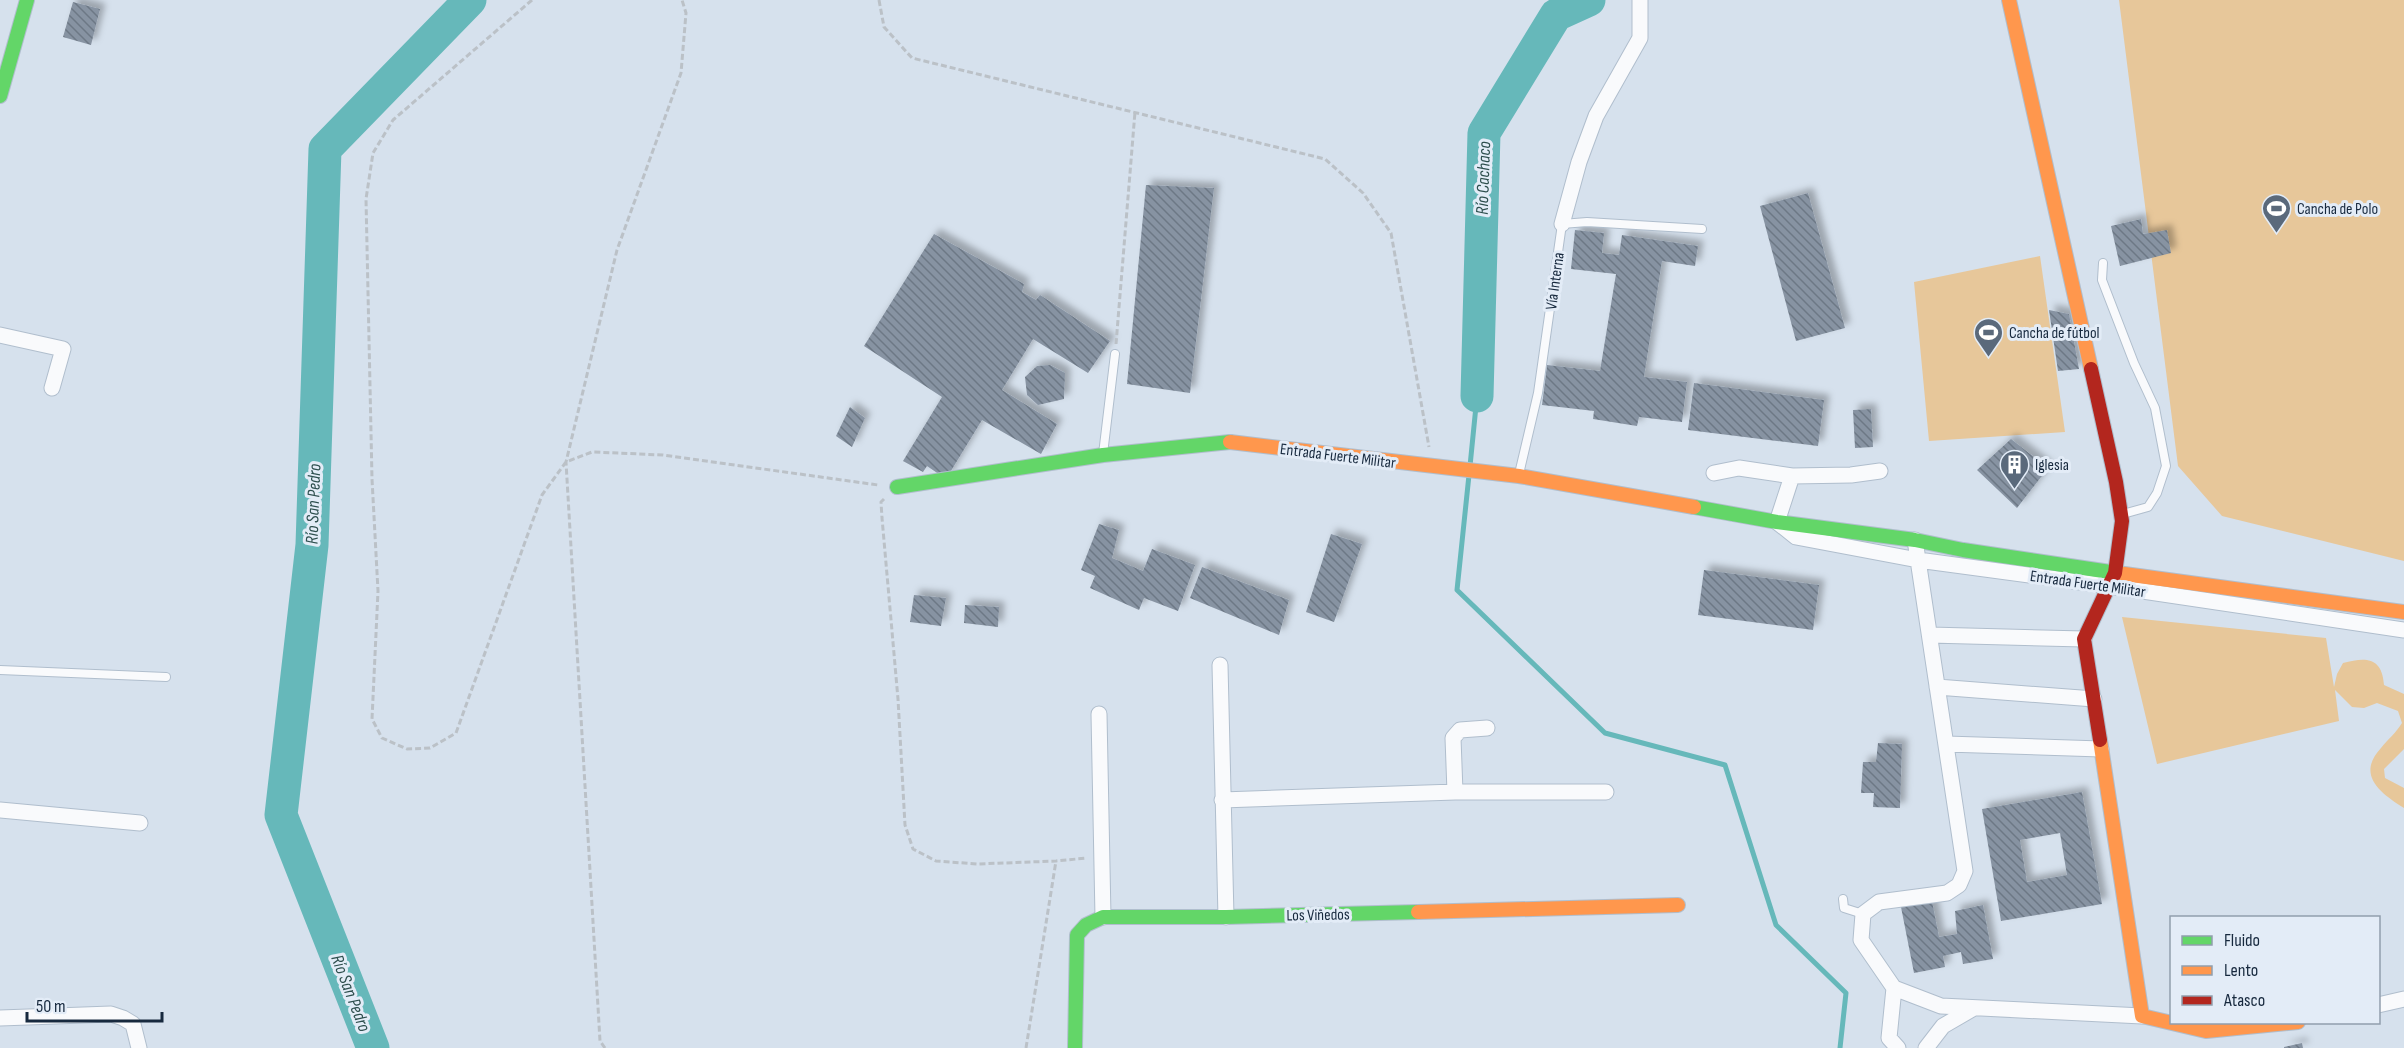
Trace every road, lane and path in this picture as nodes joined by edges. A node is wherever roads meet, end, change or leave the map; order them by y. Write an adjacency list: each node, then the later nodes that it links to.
1 (27, 0): 7 (street)
2 (532, 0): 16 (path)
3 (682, 0): 16 (path)
4 (879, 0): 8 (path)
5 (1640, 0): 9 (street)
6 (2009, 0): 23 (street)
7 (0, 96)
8 (1135, 112): 13 (path); 17 (path)
9 (1562, 224): 10 (lane); 20 (lane, Vía Interna)
10 (1702, 229)
11 (2103, 263): 23 (lane)
12 (0, 335): 14 (street)
13 (1115, 354): 15 (lane)
14 (52, 388)
15 (1103, 455): 17 (street, Entrada Fuerte Militar); 22 (street, Entrada Fuerte Militar)
16 (566, 462): 22 (path); 63 (path)
17 (1436, 467): 20 (street, Entrada Fuerte Militar)
18 (1880, 471): 21 (street)
19 (1714, 473): 21 (street)
20 (1517, 476): 24 (street, Entrada Fuerte Militar)
21 (1792, 476): 24 (street)
22 (897, 487): 47 (path)
23 (2121, 514): 27 (street)
24 (1777, 522): 25 (street, Entrada Fuerte Militar); 26 (street, Entrada Fuerte Militar)
25 (1915, 540): 26 (street); 27 (street, Entrada Fuerte Militar)
26 (1918, 560): 27 (street, Entrada Fuerte Militar); 30 (street)
27 (2112, 580): 28 (street, Entrada Fuerte Militar); 29 (street, Entrada Fuerte Militar); 31 (street)
28 (2397, 611): 29 (street)
29 (2404, 630)
30 (1930, 635): 31 (street); 35 (street)
31 (2084, 639): 36 (street)
32 (1220, 666): 43 (street)
33 (0, 670): 34 (lane)
34 (166, 677)
35 (1937, 687): 36 (street); 39 (street)
36 (2094, 699): 40 (street)
37 (1099, 714): 46 (street)
38 (1487, 728): 41 (street)
39 (1946, 744): 40 (street); 50 (street)
40 (2101, 749): 57 (street)
41 (1455, 792): 42 (street); 43 (street)
42 (1606, 792)
43 (1222, 800): 51 (street)
44 (0, 810): 45 (street)
45 (140, 823)
46 (1101, 856): 47 (path); 52 (street)
47 (1056, 861): 64 (path)
48 (1843, 899): 50 (lane)
49 (1678, 905): 51 (street, Los Viñedos)
50 (1863, 914): 53 (street)
51 (1226, 916): 52 (street, Los Viñedos)
52 (1102, 917): 65 (street)
53 (1894, 987): 56 (street); 66 (street)
54 (2404, 999): 55 (street)
55 (2380, 1005)
56 (1975, 1008): 57 (street); 67 (street)
57 (2142, 1016): 59 (street)
58 (0, 1018): 62 (street)
59 (2170, 1023)
60 (2176, 1024): 61 (street)
61 (2286, 1024)
62 (139, 1048)
63 (605, 1048)
64 (1026, 1048)
65 (1075, 1048)
66 (1898, 1048)
67 (1926, 1048)

